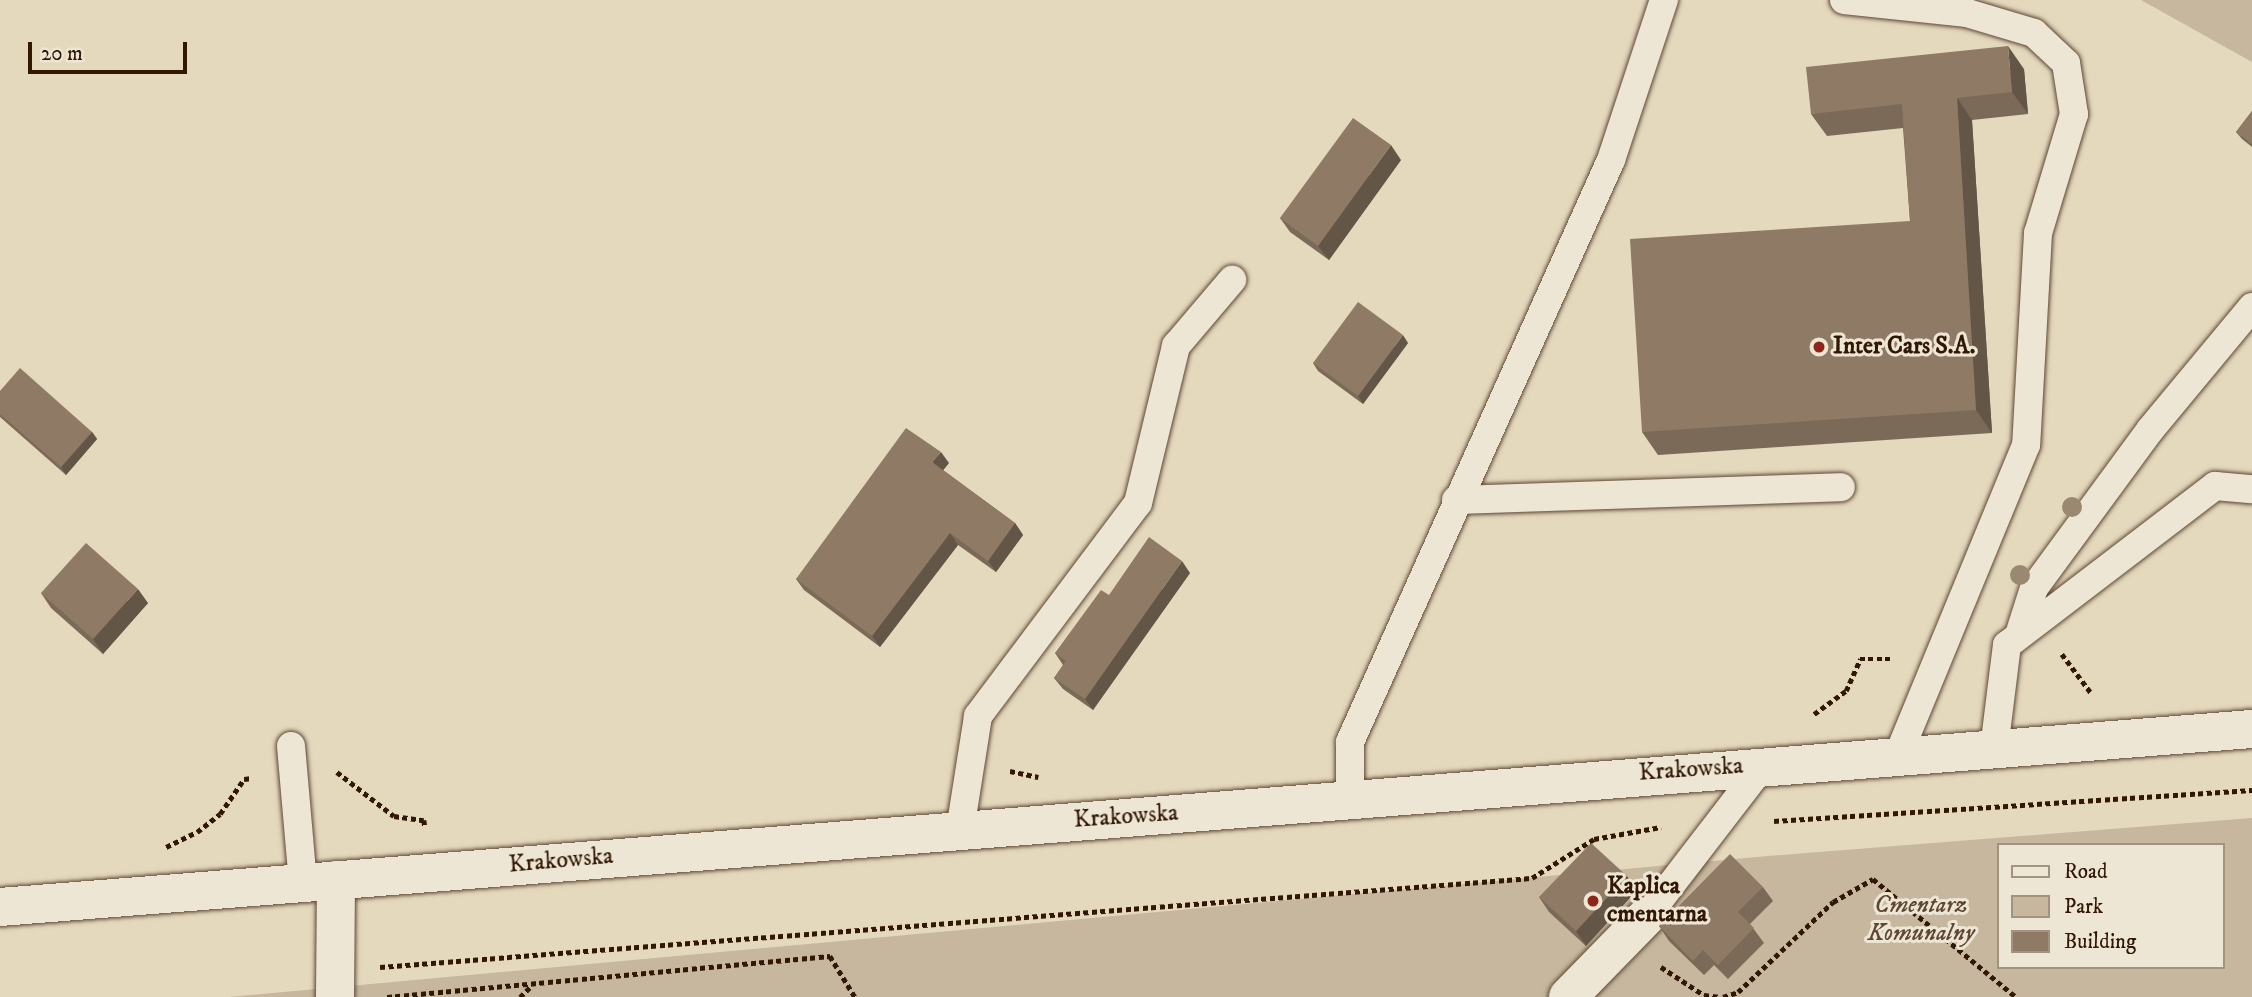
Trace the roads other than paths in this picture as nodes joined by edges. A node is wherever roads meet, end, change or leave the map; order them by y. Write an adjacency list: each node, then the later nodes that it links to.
1 (1664, 0): 7 (lane)
2 (1844, 0): 12 (lane)
3 (1232, 280): 15 (lane)
4 (2252, 307): 8 (lane)
5 (1841, 487): 7 (lane)
6 (2252, 489): 8 (lane)
7 (1456, 500): 14 (lane)
8 (2019, 635): 11 (lane)
9 (2252, 729): 11 (main road, Krakowska)
10 (291, 746): 16 (lane)
11 (1994, 748): 12 (main road, Krakowska)
12 (1899, 755): 13 (main road, Krakowska)
13 (1764, 764): 14 (main road, Krakowska); 18 (lane)
14 (1350, 799): 15 (main road, Krakowska)
15 (960, 830): 16 (main road, Krakowska)
16 (320, 881): 17 (main road, Krakowska); 19 (main road)
17 (0, 907)
18 (1634, 930): 20 (main road)
19 (335, 984)
20 (1568, 997)

